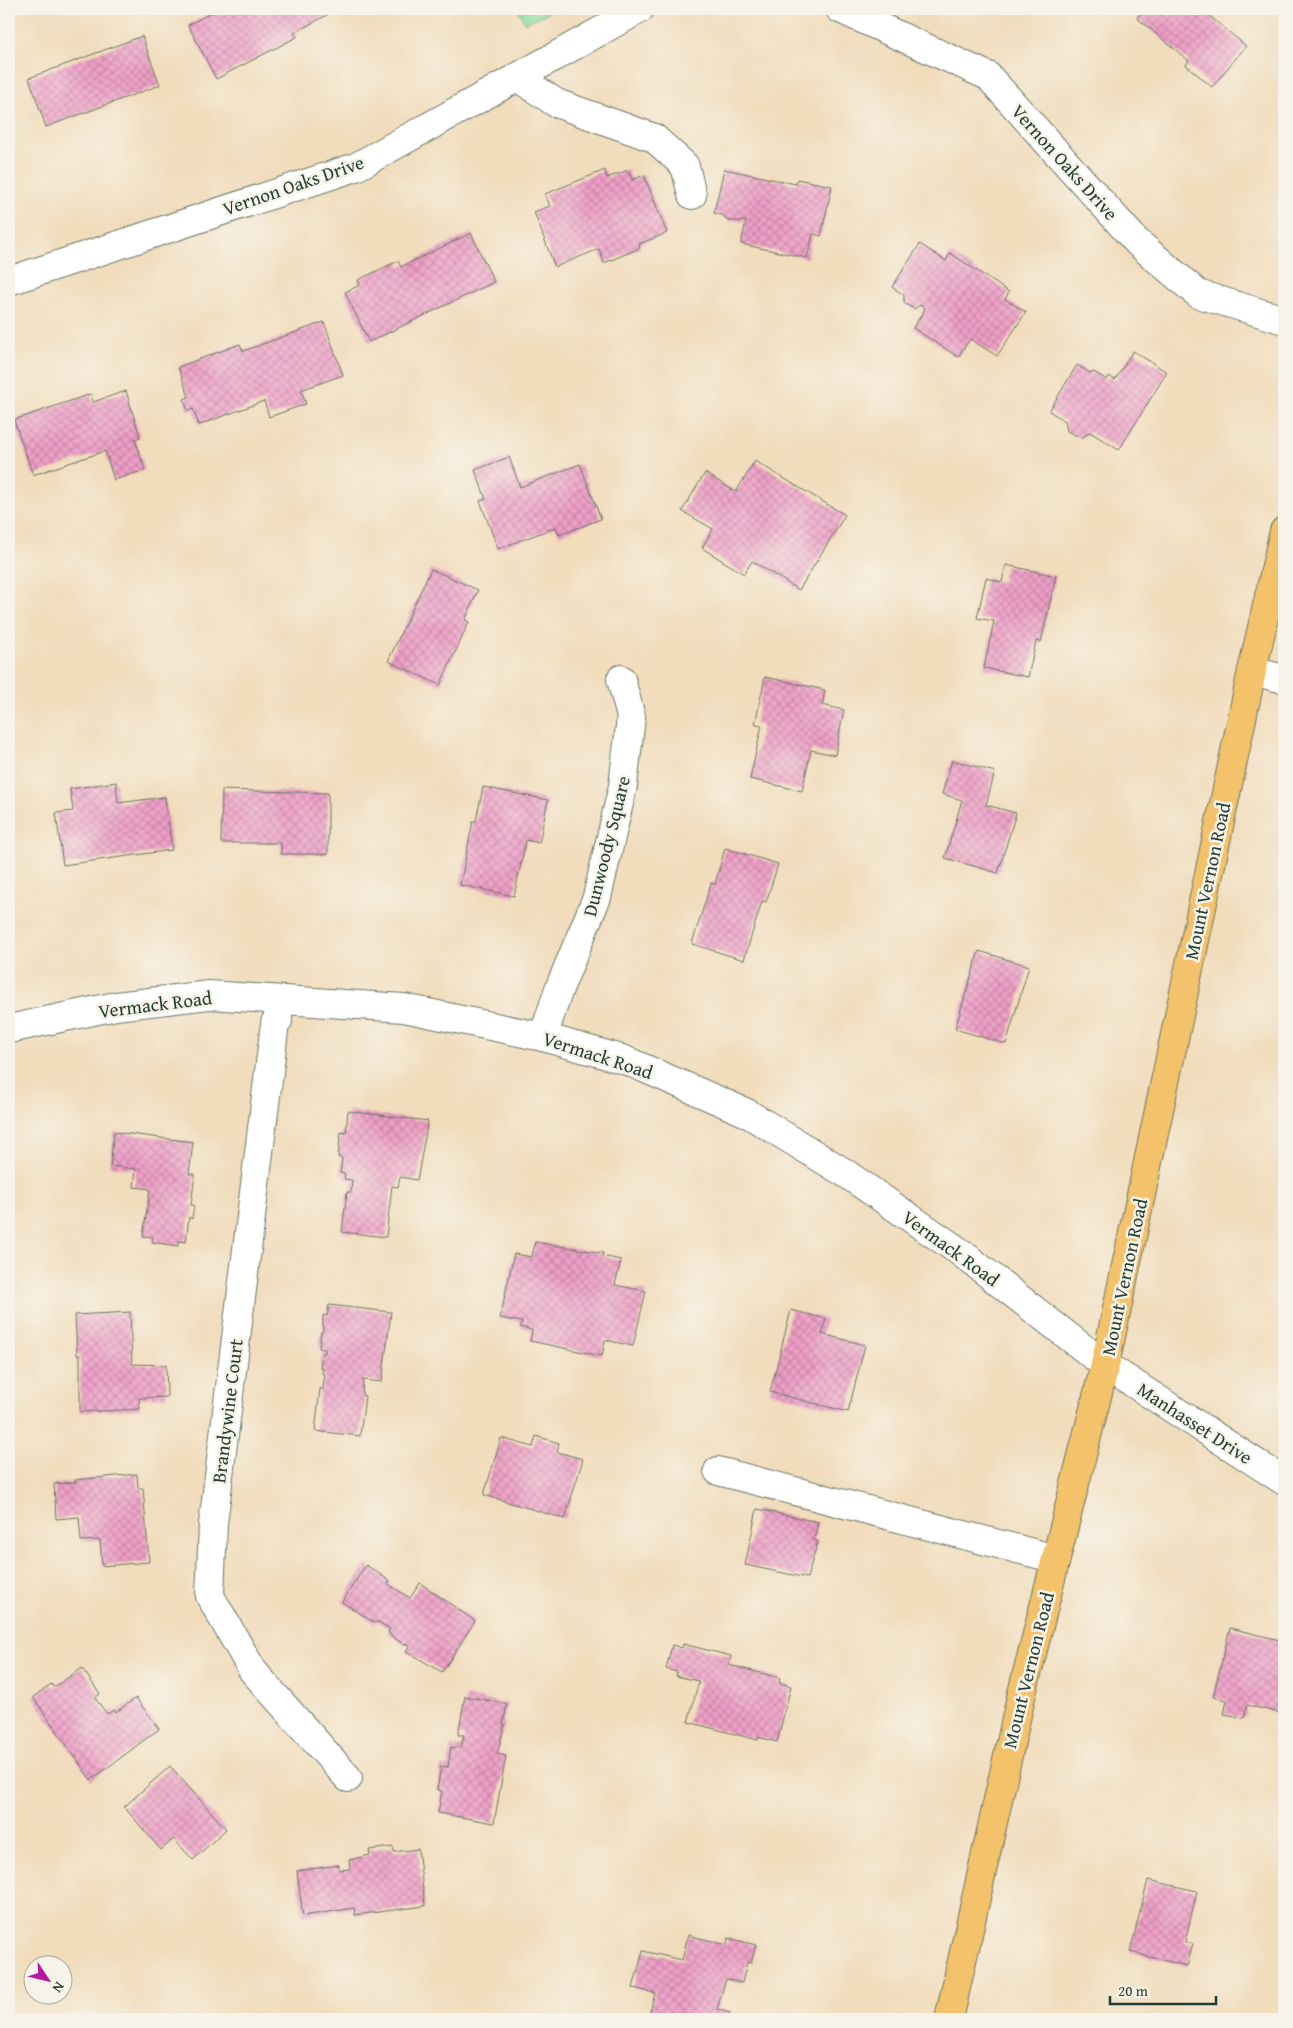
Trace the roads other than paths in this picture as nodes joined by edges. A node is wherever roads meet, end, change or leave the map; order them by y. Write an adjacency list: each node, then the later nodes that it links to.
1 (640, 9): 3 (street, Vernon Oaks Drive)
2 (840, 9): 6 (street, Vernon Oaks Drive)
3 (517, 77): 4 (street); 5 (street, Vernon Oaks Drive)
4 (692, 195)
5 (9, 281)
6 (1284, 320)
7 (1284, 531): 8 (main road, Mount Vernon Road)
8 (1252, 671): 10 (street); 14 (main road, Mount Vernon Road)
9 (621, 679): 13 (street, Dunwoody Square)
10 (1284, 679)
11 (278, 1002): 12 (street, Vermack Road); 13 (street, Vermack Road); 18 (street, Brandywine Court)
12 (9, 1029)
13 (543, 1037): 14 (street, Vermack Road)
14 (1106, 1364): 16 (street, Manhasset Drive); 17 (main road, Mount Vernon Road)
15 (718, 1471): 17 (street)
16 (1284, 1481)
17 (1056, 1558): 19 (main road, Mount Vernon Road)
18 (348, 1778)
19 (949, 2019)

